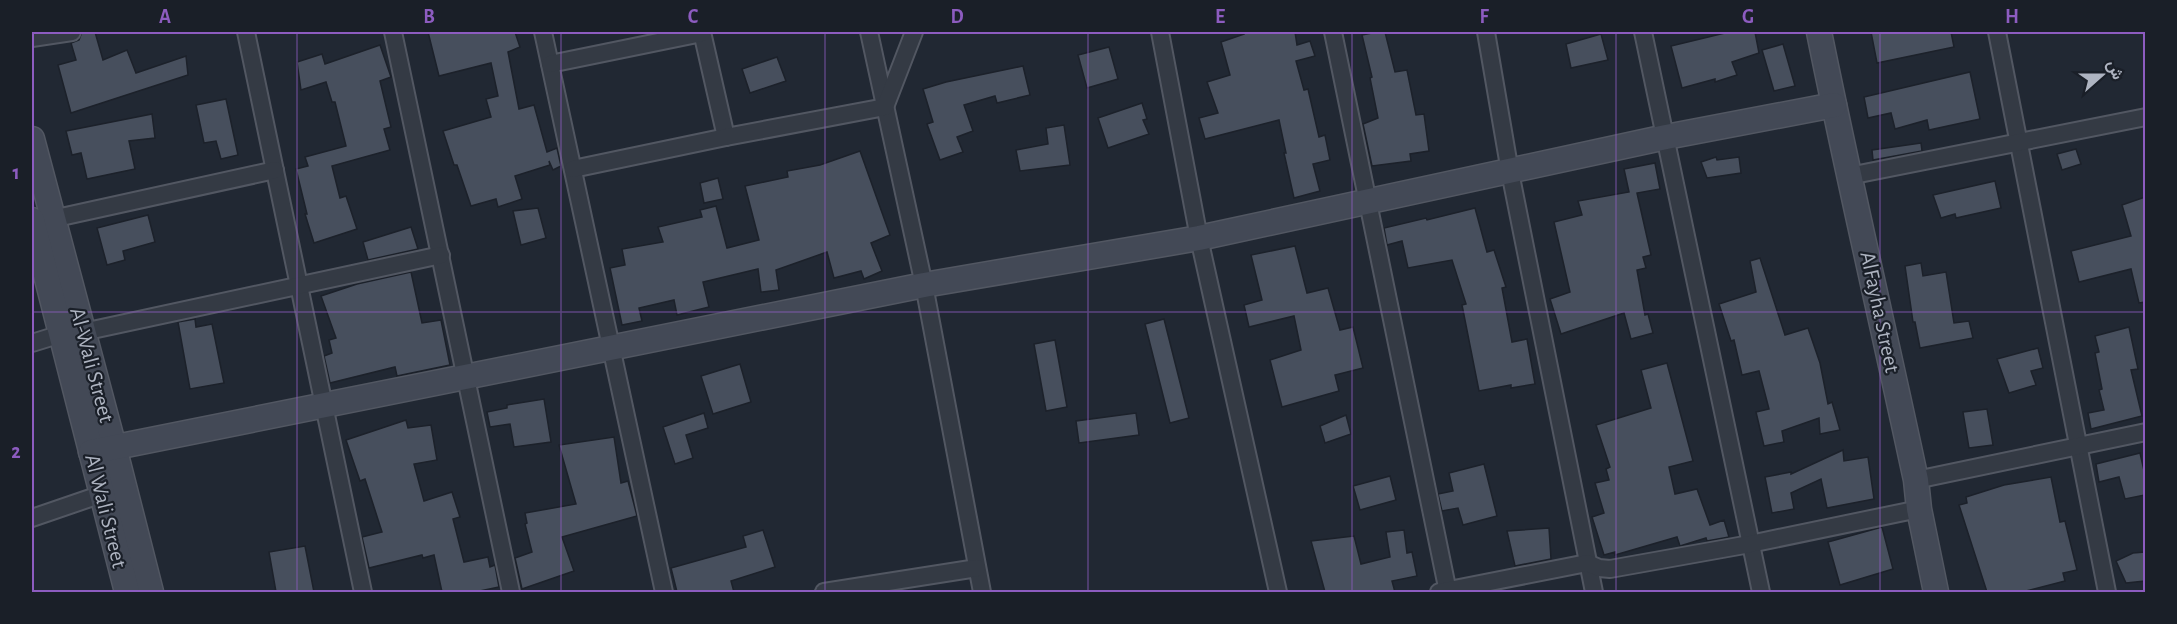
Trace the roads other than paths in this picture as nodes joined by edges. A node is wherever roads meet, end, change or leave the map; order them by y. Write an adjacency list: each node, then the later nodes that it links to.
1 (72, 32): 14 (street)
2 (246, 32): 23 (street)
3 (393, 32): 30 (street)
4 (543, 32): 15 (street)
5 (702, 32): 15 (street); 19 (street)
6 (869, 32): 17 (street)
7 (914, 32): 17 (street)
8 (1160, 32): 29 (street)
9 (1333, 32): 27 (street)
10 (1487, 32): 25 (street)
11 (1643, 32): 20 (street)
12 (1819, 32): 16 (street, AlFayha Street)
13 (1997, 32): 22 (street)
14 (32, 38)
15 (550, 64): 24 (street)
16 (1834, 105): 20 (street); 26 (street, AlFayha Street)
17 (885, 107): 19 (street); 31 (street)
18 (2145, 117): 22 (street)
19 (726, 137): 24 (street)
20 (1665, 137): 25 (street); 45 (street)
21 (32, 139): 28 (street, Al-Wali Street)
22 (2019, 141): 26 (street); 39 (street)
23 (275, 170): 28 (street); 32 (street)
24 (573, 170): 35 (street)
25 (1510, 172): 27 (street); 46 (street)
26 (1849, 176): 41 (street, AlFayha Street)
27 (1369, 202): 29 (street); 56 (street)
28 (42, 220): 33 (street, Al-Wali Street)
29 (1199, 238): 31 (street); 55 (street)
30 (441, 255): 32 (street); 36 (street)
31 (924, 285): 35 (street); 47 (street)
32 (299, 286): 33 (street); 37 (street)
33 (72, 333): 34 (street); 40 (street, Al-Wali Street)
34 (32, 343)
35 (612, 348): 36 (street); 52 (street)
36 (466, 378): 37 (street); 51 (street)
37 (324, 404): 40 (street); 50 (street)
38 (2145, 432): 39 (street)
39 (2077, 445): 41 (street); 60 (street)
40 (103, 449): 42 (street, Al Wali Street); 49 (street, Al-Wali Street)
41 (1916, 480): 43 (street, AlFayha Street)
42 (102, 494): 44 (street); 48 (street, Al Wali Street)
43 (1919, 508): 45 (street); 59 (street, AlFayha Street)
44 (32, 518)
45 (1750, 543): 46 (street); 58 (street)
46 (1587, 563): 56 (street); 57 (street)
47 (977, 568): 53 (street); 54 (street)
48 (128, 592)
49 (151, 592)
50 (363, 592)
51 (511, 592)
52 (664, 592)
53 (824, 592)
54 (982, 592)
55 (1278, 592)
56 (1445, 592)
57 (1594, 592)
58 (1761, 592)
59 (1936, 592)
60 (2107, 592)

